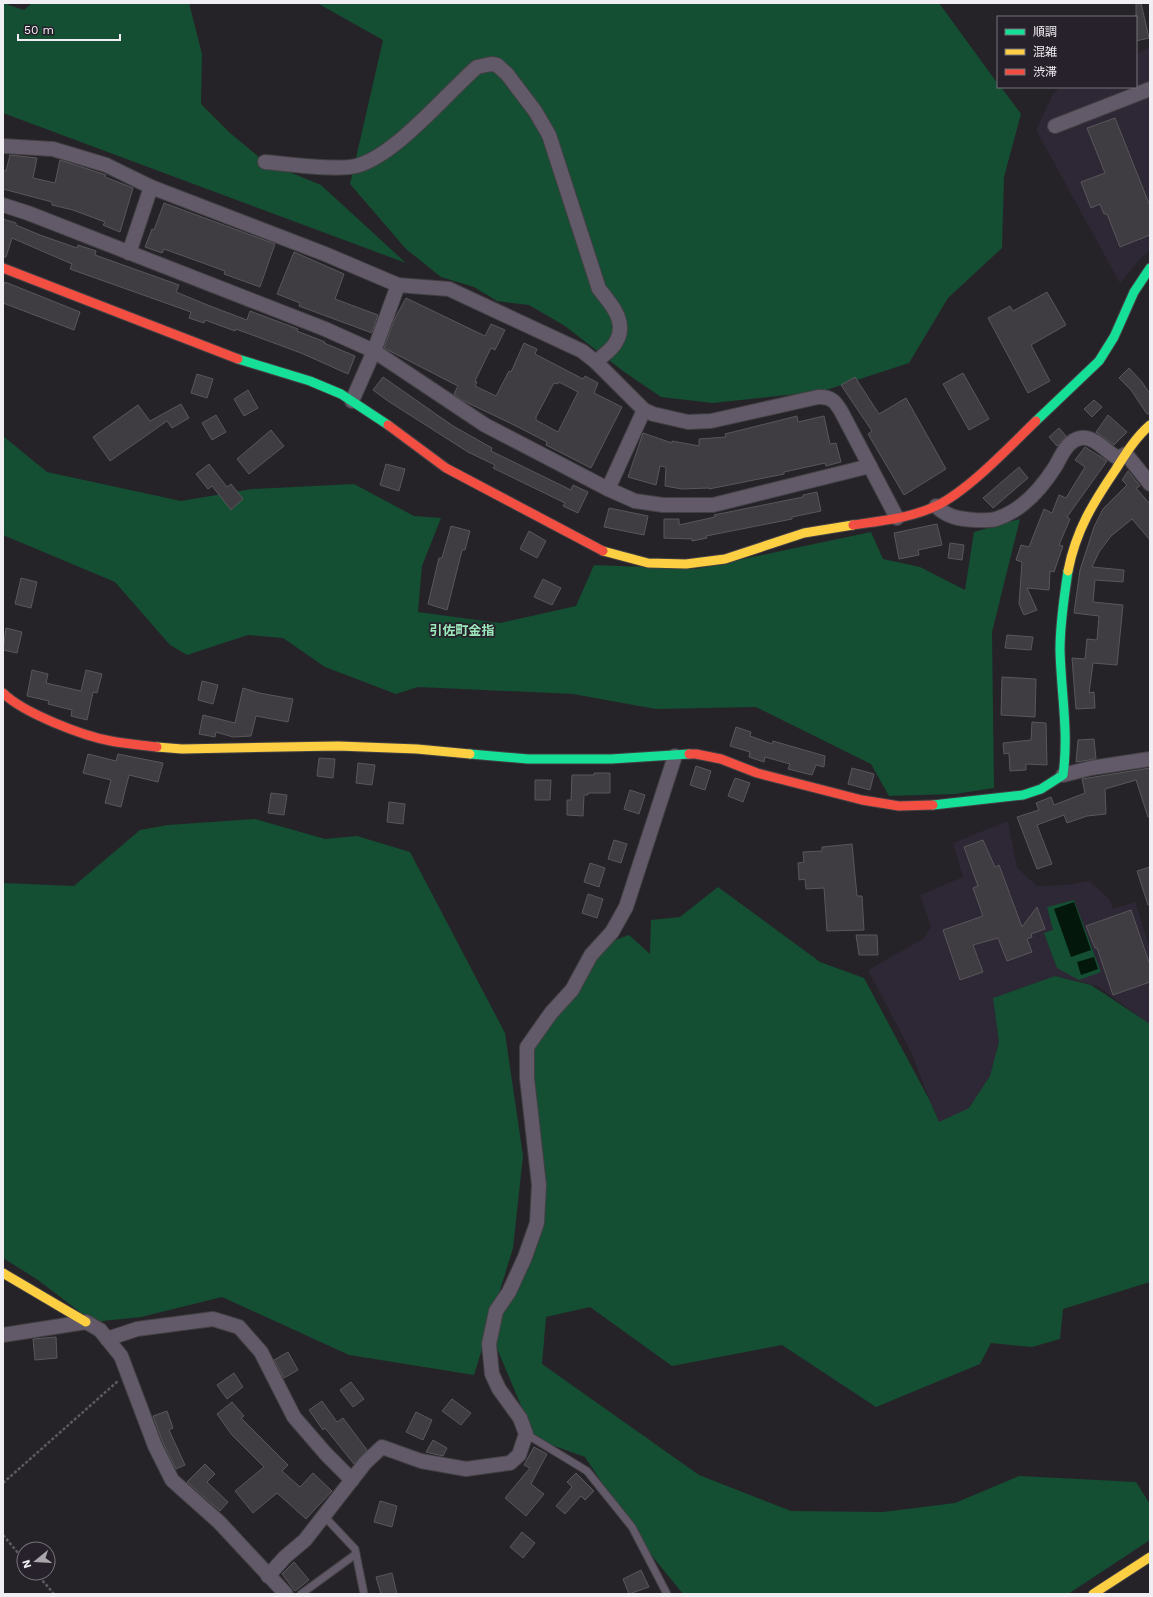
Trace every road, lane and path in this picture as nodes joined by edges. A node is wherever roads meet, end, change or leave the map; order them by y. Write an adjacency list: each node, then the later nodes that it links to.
1 (1150, 89): 2 (street)
2 (1055, 126)
3 (3, 146): 5 (street)
4 (265, 162): 12 (street)
5 (151, 187): 7 (street); 10 (street)
6 (3, 205): 7 (street)
7 (129, 253): 11 (street)
8 (3, 268): 13 (main road)
9 (1150, 268): 20 (main road)
10 (398, 285): 11 (street); 12 (street)
11 (374, 352): 13 (street); 19 (street)
12 (596, 362): 14 (street)
13 (352, 401): 21 (main road)
14 (644, 410): 17 (street); 19 (street)
15 (1150, 425): 16 (main road)
16 (1126, 454): 18 (street); 20 (street); 25 (main road)
17 (870, 466): 19 (street); 21 (street)
18 (1150, 484)
19 (608, 489)
20 (936, 506): 21 (main road)
21 (897, 518)
22 (3, 694): 23 (main road)
23 (675, 756): 25 (main road); 31 (street)
24 (1150, 759): 25 (street)
25 (1063, 775)
26 (3, 1273): 27 (main road)
27 (86, 1322): 28 (street); 29 (street)
28 (3, 1335)
29 (107, 1339): 30 (street); 32 (street)
30 (128, 1373): 33 (path); 39 (street)
31 (526, 1434): 32 (street); 45 (lane)
32 (352, 1480): 34 (street)
33 (3, 1483)
34 (324, 1516): 37 (lane); 39 (street)
35 (3, 1535): 36 (path)
36 (16, 1550)
37 (356, 1554): 43 (lane); 44 (lane)
38 (1150, 1557): 46 (main road)
39 (268, 1576): 42 (street)
40 (43, 1581): 41 (path)
41 (54, 1594)
42 (286, 1594)
43 (300, 1594)
44 (364, 1594)
45 (667, 1594)
46 (1093, 1594)

